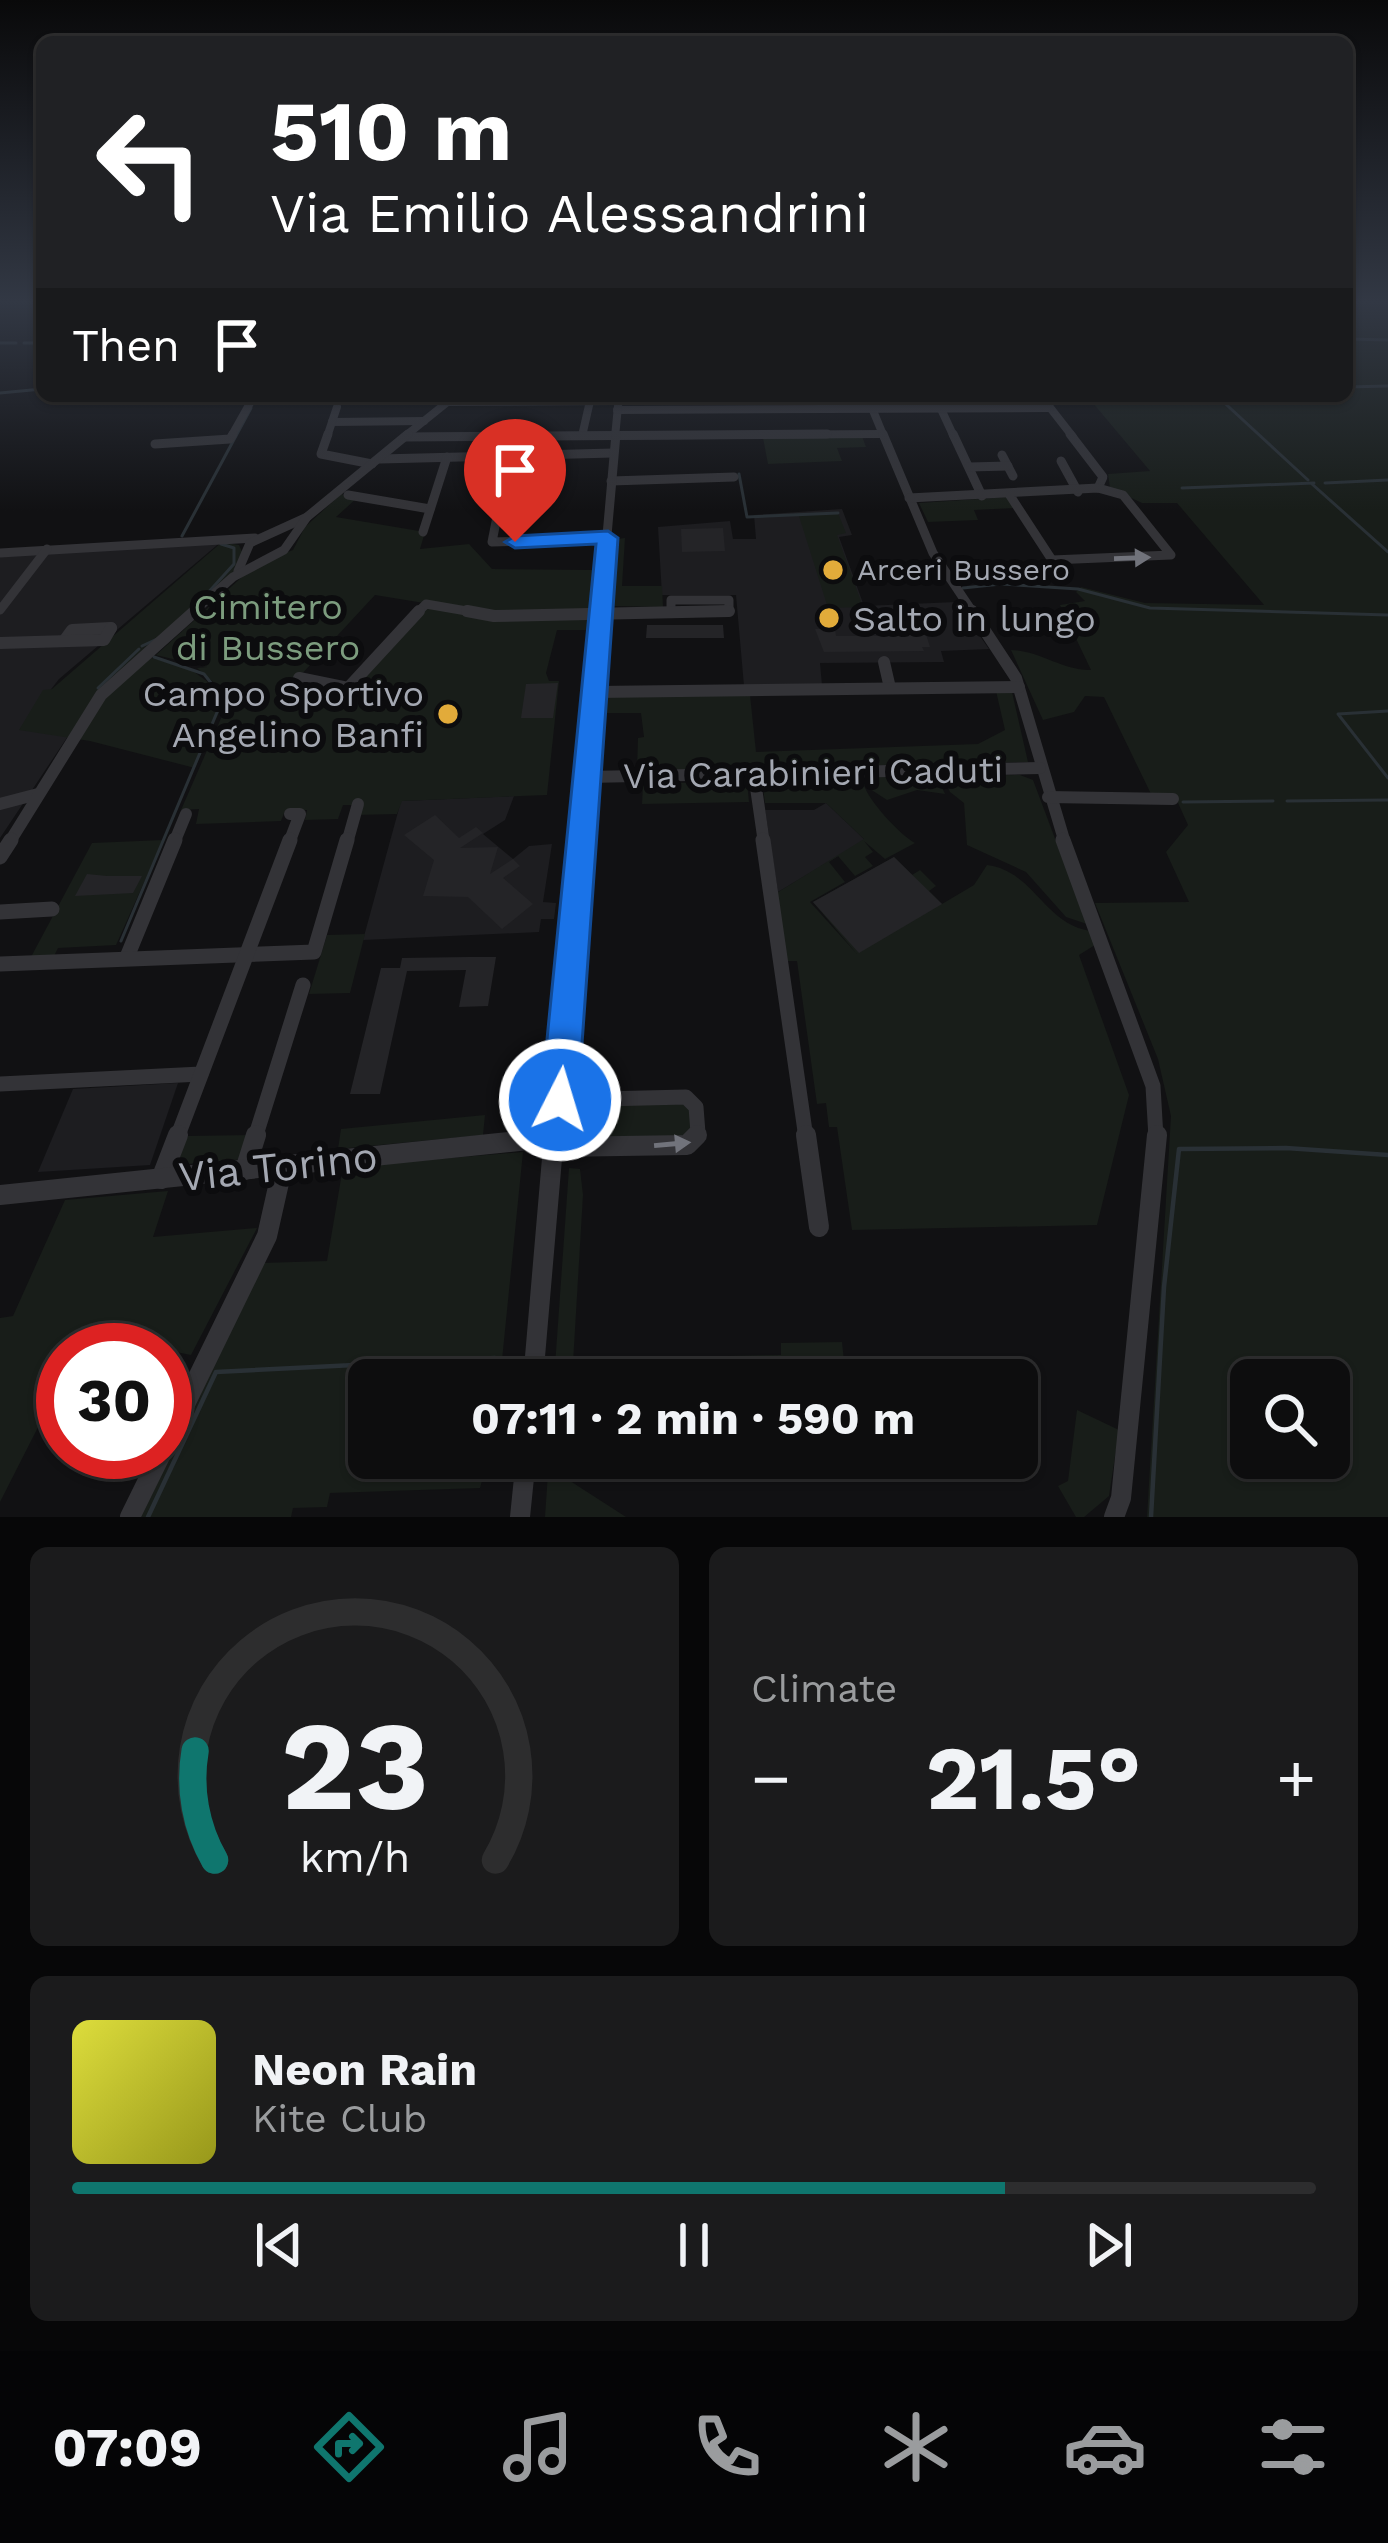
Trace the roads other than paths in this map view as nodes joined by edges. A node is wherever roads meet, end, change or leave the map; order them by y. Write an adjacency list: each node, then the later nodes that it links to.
1 (251, 402): 18 (street)
2 (447, 402): 12 (street)
3 (588, 402): 15 (street)
4 (618, 402): 11 (street); 16 (street)
5 (869, 402): 11 (street)
6 (938, 402): 10 (street)
7 (1046, 402): 9 (street)
8 (338, 407): 13 (street)
9 (1050, 408): 10 (street); 30 (street)
10 (941, 409): 11 (street); 26 (street)
11 (872, 410): 14 (street)
12 (424, 421): 13 (street); 17 (street)
13 (332, 422): 24 (street)
14 (881, 434): 16 (street); 35 (street)
15 (582, 436): 16 (street); 17 (street)
16 (614, 436): 19 (street)
17 (405, 437): 24 (street)
18 (154, 444)
19 (613, 454): 21 (street); 29 (street)
20 (1002, 454): 26 (street)
21 (557, 455): 22 (street); 27 (street)
22 (509, 456): 23 (street); 40 (street)
23 (447, 457): 24 (street); 36 (street)
24 (376, 461): 37 (street)
25 (1061, 461): 31 (street)
26 (969, 467): 34 (street)
27 (555, 472)
28 (734, 477): 29 (street)
29 (611, 481): 40 (street)
30 (1098, 488): 31 (street); 32 (street, one-way to 30)
31 (1078, 492): 32 (street)
32 (1009, 494): 34 (street)
33 (349, 495): 36 (street)
34 (982, 496): 35 (street)
35 (909, 498): 55 (street)
36 (430, 509): 38 (street)
37 (307, 518): 39 (street); 42 (street)
38 (423, 532)
39 (267, 537): 41 (street); 42 (street); 44 (street)
40 (608, 538): 50 (street)
41 (214, 540): 43 (street); 44 (street)
42 (287, 542): 46 (street)
43 (47, 548): 45 (street); 48 (street)
44 (247, 552): 46 (street); 47 (street)
45 (0, 553)
46 (266, 557): 47 (street)
47 (232, 578): 61 (street)
48 (0, 610)
49 (671, 612): 49 (street); 50 (street)
50 (601, 614): 54 (street); 57 (street)
51 (64, 641): 52 (street)
52 (0, 643)
53 (884, 662): 56 (street)
54 (299, 678)
55 (1019, 687): 56 (street); 58 (street)
56 (890, 688): 57 (street)
57 (596, 692): 60 (street)
58 (1040, 768): 59 (street, Via Carabinieri Caduti); 62 (street)
59 (754, 774): 60 (street, Via Carabinieri Caduti); 86 (street)
60 (587, 777): 78 (street)
61 (39, 794): 64 (street); 66 (street)
62 (1048, 797): 63 (street); 93 (street)
63 (1173, 800)
64 (0, 805): 66 (street)
65 (358, 805): 72 (street)
66 (29, 809): 69 (street)
67 (186, 814): 73 (street)
68 (290, 814): 72 (street)
69 (1, 853)
70 (52, 908): 71 (street)
71 (0, 912)
72 (247, 953): 73 (street); 76 (street)
73 (127, 957): 74 (street)
74 (0, 964)
75 (303, 985): 83 (street)
76 (201, 1074): 77 (street); 84 (street)
77 (0, 1084)
78 (560, 1100): 79 (street); 80 (street)
79 (582, 1100): 81 (street); 81 (street, Via Torino, one-way to 79)
80 (556, 1142): 81 (street, Via Torino); 82 (street, Via Torino); 87 (street)
81 (579, 1147)
82 (283, 1165): 83 (street, Via Torino); 88 (street)
83 (245, 1170): 84 (street, Via Torino)
84 (161, 1179): 85 (street, Via Torino)
85 (0, 1195)
86 (819, 1227)
87 (535, 1359)
88 (192, 1389)
89 (148, 1479): 91 (street)
90 (524, 1479): 92 (street)
91 (130, 1517)
92 (520, 1517)
93 (1114, 1517)

